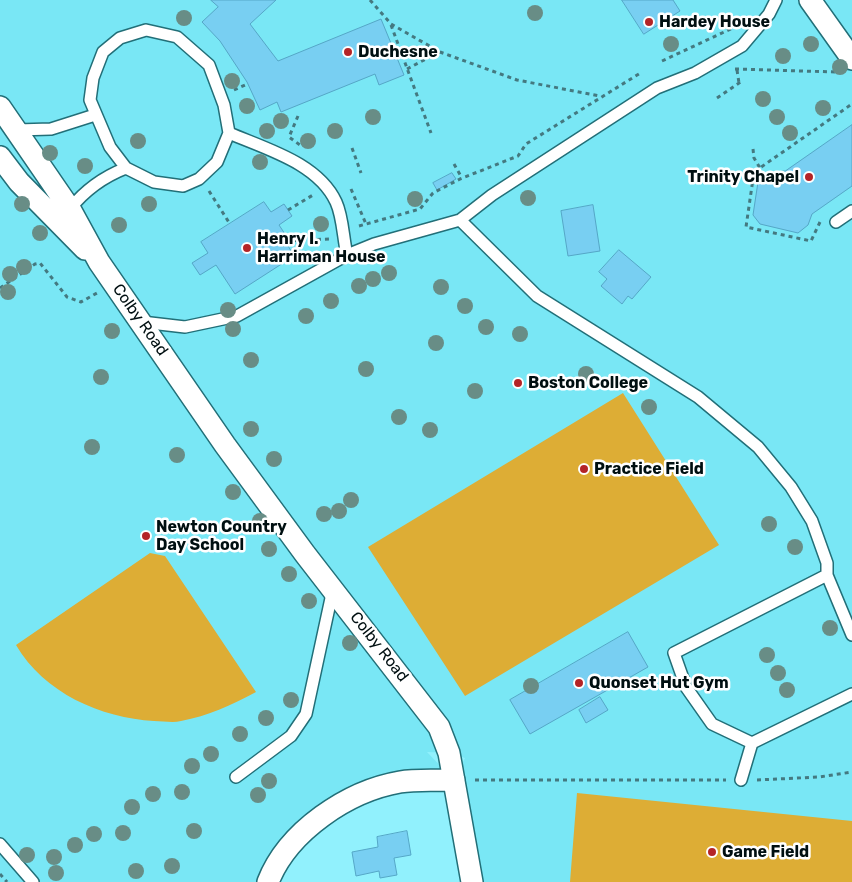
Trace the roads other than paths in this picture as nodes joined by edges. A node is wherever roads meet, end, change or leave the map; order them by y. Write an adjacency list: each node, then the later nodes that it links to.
1 (776, 0): 13 (lane)
2 (810, 0): 3 (street)
3 (846, 65)
4 (0, 107): 6 (street, Colby Road)
5 (95, 115): 6 (lane); 7 (lane); 9 (lane)
6 (17, 130): 10 (street, Colby Road)
7 (229, 133): 9 (lane); 14 (lane)
8 (0, 158): 15 (street, Colby Road)
9 (126, 168): 10 (lane)
10 (70, 209): 15 (street, Colby Road)
11 (852, 211): 12 (lane)
12 (832, 219)
13 (460, 220): 14 (lane); 17 (lane)
14 (347, 255): 16 (lane)
15 (99, 262): 16 (street, Colby Road)
16 (142, 322): 18 (street, Colby Road)
17 (827, 575): 19 (lane); 21 (lane)
18 (333, 589): 22 (lane); 23 (street, Colby Road)
19 (852, 635)
20 (852, 694): 21 (lane)
21 (752, 743): 24 (lane)
22 (236, 778)
23 (454, 780): 27 (street); 28 (street, Colby Road)
24 (741, 780)
25 (0, 844): 26 (lane)
26 (33, 882)
27 (268, 882)
28 (472, 882)

